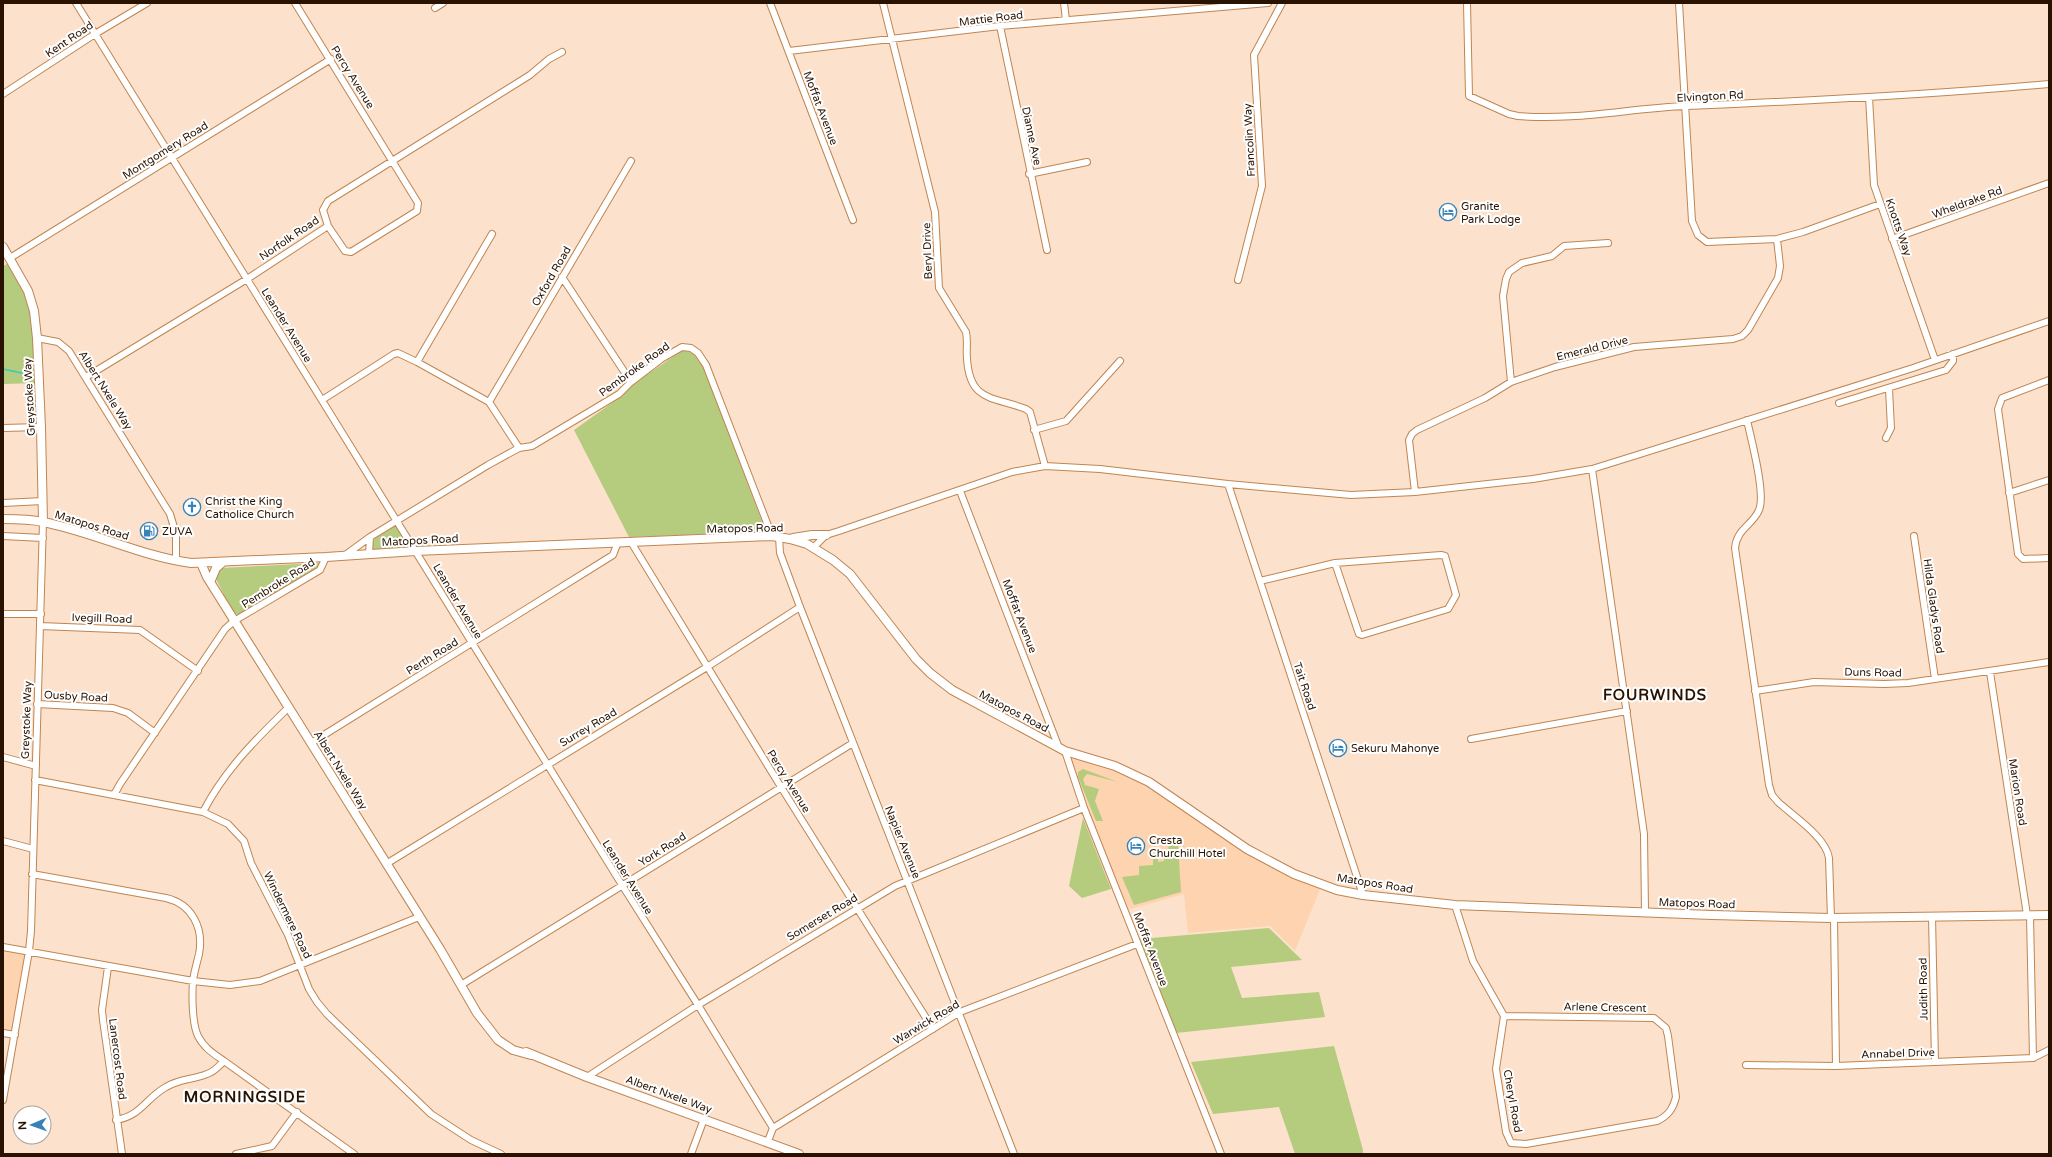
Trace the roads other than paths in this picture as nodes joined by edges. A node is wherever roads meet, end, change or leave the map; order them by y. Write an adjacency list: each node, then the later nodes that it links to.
1 (76, 3): 15 (street, Leander Avenue)
2 (147, 3): 15 (street, Kent Road)
3 (295, 3): 19 (street, Percy Avenue)
4 (443, 3): 12 (street)
5 (770, 3): 17 (street, Moffat Avenue)
6 (883, 3): 16 (street)
7 (1064, 3): 13 (street)
8 (1268, 3): 13 (street, Mattie Road)
9 (1282, 3): 42 (street, Francolin Way)
10 (1467, 3): 23 (street, Elvington Rd)
11 (1679, 3): 23 (street)
12 (435, 8)
13 (1066, 20): 14 (street, Mattie Road)
14 (1000, 26): 16 (street, Mattie Road); 28 (street, Dianne Ave)
15 (95, 34): 21 (street, Kent Road); 24 (street, Leander Avenue)
16 (893, 39): 17 (street, Mattie Road); 60 (street, Beryl Drive)
17 (789, 51): 31 (street, Moffat Avenue)
18 (562, 52): 25 (street, Norfolk Road)
19 (331, 59): 24 (street, Montgomery Road); 25 (street, Percy Avenue)
20 (2049, 84): 22 (street, Elvington Rd)
21 (3, 94)
22 (1869, 97): 23 (street, Elvington Rd); 30 (street, Knotts Way)
23 (1686, 106): 34 (street)
24 (171, 159): 39 (street, Montgomery Road); 41 (street, Leander Avenue)
25 (394, 161): 32 (street, Norfolk Road); 32 (street, Percy Avenue)
26 (631, 161): 40 (street, Oxford Road)
27 (1087, 162): 28 (street)
28 (1029, 174): 38 (street, Dianne Ave)
29 (2049, 183): 35 (street, Wheldrake Rd)
30 (1880, 204): 34 (street); 35 (street, Knotts Way)
31 (853, 220)
32 (328, 226): 41 (street, Norfolk Road)
33 (492, 234): 48 (street)
34 (1777, 239): 52 (street, Emerald Drive)
35 (1892, 239): 46 (street, Knotts Way)
36 (1608, 243): 52 (street)
37 (3, 247): 39 (main road)
38 (1047, 250)
39 (10, 258): 44 (main road)
40 (562, 276): 51 (street); 55 (street, Oxford Road)
41 (247, 279): 49 (street, Norfolk Road); 54 (street, Leander Avenue)
42 (1238, 280)
43 (2049, 320): 45 (street)
44 (37, 338): 49 (street, Albert Nxele Way); 58 (main road, Greystoke Way)
45 (1953, 354): 46 (street); 53 (street)
46 (1935, 360): 57 (street)
47 (1120, 361): 60 (street)
48 (417, 362): 54 (street); 55 (street)
49 (86, 377): 90 (street, Albert Nxele Way)
50 (2049, 380): 69 (street)
51 (631, 382): 62 (street, Pembroke Road); 79 (street, Pembroke Road)
52 (1511, 382): 68 (street, Emerald Drive)
53 (1889, 389): 56 (street); 61 (street)
54 (322, 400): 73 (street, Leander Avenue)
55 (489, 402): 62 (street)
56 (1840, 403)
57 (1747, 420): 64 (street); 107 (street)
58 (41, 427): 59 (street); 70 (main road, Greystoke Way)
59 (3, 428)
60 (1034, 430): 63 (street, Beryl Drive)
61 (1886, 438)
62 (519, 448): 73 (street, Pembroke Road)
63 (1045, 466): 66 (street); 67 (street)
64 (1592, 469): 68 (street); 110 (street)
65 (2049, 480): 69 (street)
66 (1228, 484): 68 (street); 95 (street, Tait Road)
67 (960, 491): 76 (street); 115 (street, Moffat Avenue)
68 (1415, 492)
69 (2009, 493): 89 (street)
70 (43, 501): 71 (street); 74 (main road, Greystoke Way)
71 (3, 504)
72 (3, 519): 74 (main road, Matopos Road)
73 (397, 520): 78 (street, Pembroke Road); 85 (street, Leander Avenue)
74 (43, 522): 80 (street, Greystoke Way); 90 (main road, Matopos Road)
75 (3, 536): 80 (street)
76 (826, 536): 81 (main road); 84 (street)
77 (1914, 536): 106 (street, Hilda Gladys Road)
78 (370, 537): 86 (street); 87 (street, Pembroke Road)
79 (776, 537): 81 (main road, Matopos Road); 83 (main road, Matopos Road); 96 (street, Napier Avenue)
80 (43, 538): 98 (street, Greystoke Way)
81 (790, 539): 84 (main road, Matopos Road)
82 (618, 542): 83 (main road, Matopos Road); 85 (main road, Matopos Road); 101 (street, Perth Road)
83 (631, 542): 103 (street, Percy Avenue)
84 (814, 547): 115 (main road, Matopos Road)
85 (416, 551): 86 (main road, Matopos Road); 101 (street, Leander Avenue)
86 (369, 554): 87 (main road, Matopos Road)
87 (343, 556): 88 (main road, Matopos Road)
88 (326, 557): 91 (main road, Matopos Road); 99 (street, Pembroke Road)
89 (2049, 558)
90 (179, 561): 92 (main road, Matopos Road); 94 (main road)
91 (223, 562): 92 (main road, Matopos Road); 94 (main road)
92 (205, 563): 94 (main road)
93 (1335, 563): 93 (street); 95 (street)
94 (210, 581): 99 (main road, Albert Nxele Way)
95 (1260, 581): 130 (street, Tait Road)
96 (800, 607): 103 (street, Surrey Road); 114 (street, Napier Avenue)
97 (3, 614): 98 (street)
98 (41, 614): 100 (street, Greystoke Way)
99 (234, 621): 104 (street, Pembroke Road); 109 (main road, Albert Nxele Way)
100 (40, 626): 104 (street, Ivegill Road); 108 (street, Greystoke Way)
101 (472, 643): 113 (street, Perth Road); 117 (street, Leander Avenue)
102 (2049, 662): 105 (street, Duns Road)
103 (707, 667): 117 (street, Surrey Road); 120 (street, Percy Avenue)
104 (198, 671): 111 (street, Pembroke Road)
105 (1990, 672): 106 (street, Duns Road); 136 (street, Marion Road)
106 (1935, 679): 107 (street, Duns Road)
107 (1755, 691): 138 (street)
108 (38, 704): 111 (street, Ousby Road); 118 (street, Greystoke Way)
109 (288, 708): 113 (main road, Albert Nxele Way); 123 (street)
110 (1627, 711): 112 (street); 133 (street)
111 (155, 733): 121 (street, Pembroke Road)
112 (1470, 739)
113 (311, 743): 126 (main road, Albert Nxele Way)
114 (853, 743): 120 (street, York Road); 128 (street, Napier Avenue)
115 (1062, 749): 122 (street, Moffat Avenue); 130 (main road, Matopos Road)
116 (3, 757): 118 (street)
117 (547, 764): 126 (street, Surrey Road); 129 (street, Leander Avenue)
118 (36, 766): 119 (street, Greystoke Way)
119 (35, 780): 121 (street, Windermere Road); 125 (street, Greystoke Way)
120 (781, 787): 129 (street, York Road); 132 (street, Percy Avenue)
121 (114, 795): 123 (street, Windermere Road)
122 (1084, 808): 128 (street, Somerset Road); 139 (street, Moffat Avenue)
123 (203, 812): 142 (street, Windermere Road)
124 (3, 841): 125 (street)
125 (32, 849): 127 (street, Greystoke Way)
126 (386, 864): 137 (main road, Albert Nxele Way)
127 (32, 874): 141 (street, Greystoke Way); 144 (street)
128 (908, 881): 132 (street, Somerset Road); 147 (street, Napier Avenue)
129 (622, 886): 145 (street, York Road); 146 (street, Leander Avenue)
130 (1363, 895): 131 (main road, Matopos Road)
131 (1455, 906): 133 (main road, Matopos Road); 148 (street)
132 (857, 908): 146 (street, Somerset Road); 149 (street, Percy Avenue)
133 (1645, 912): 138 (main road, Matopos Road)
134 (2049, 915): 136 (main road, Matopos Road)
135 (1932, 916): 136 (main road, Matopos Road); 138 (main road, Matopos Road); 155 (street, Judith Road)
136 (2029, 916): 153 (street, Marion Road)
137 (419, 917): 142 (street); 145 (main road, Albert Nxele Way)
138 (1832, 918): 157 (street)
139 (1137, 944): 147 (street, Warwick Road); 173 (street, Moffat Avenue)
140 (3, 947): 141 (street)
141 (29, 951): 143 (street); 151 (street, Greystoke Way)
142 (300, 965): 144 (street); 169 (street, Windermere Road)
143 (108, 967): 144 (street); 162 (street, Lanercost Road)
144 (193, 981): 154 (street)
145 (462, 987): 158 (main road, Albert Nxele Way)
146 (698, 1005): 158 (street, Somerset Road); 163 (street, Leander Avenue)
147 (960, 1012): 149 (street, Warwick Road); 172 (street, Napier Avenue)
148 (1504, 1016): 165 (street, Cheryl Road); 165 (street, Arlene Crescent)
149 (933, 1028): 163 (street, Warwick Road)
150 (3, 1033): 151 (street)
151 (15, 1035): 159 (street, Greystoke Way)
152 (2049, 1050): 153 (street, Annabel Drive)
153 (2033, 1058): 155 (street, Annabel Drive)
154 (224, 1061): 160 (street); 162 (street)
155 (1935, 1062): 157 (street, Annabel Drive)
156 (1746, 1065): 157 (street, Annabel Drive)
157 (1836, 1066)
158 (587, 1077): 161 (main road, Albert Nxele Way)
159 (3, 1100)
160 (297, 1112): 167 (street); 168 (street)
161 (704, 1119): 164 (main road, Albert Nxele Way); 170 (street)
162 (116, 1120): 166 (street, Lanercost Road)
163 (772, 1128): 164 (street)
164 (768, 1141): 171 (main road, Albert Nxele Way)
165 (1511, 1143)
166 (122, 1154)
167 (236, 1154)
168 (354, 1154)
169 (501, 1154)
170 (691, 1154)
171 (799, 1154)
172 (1014, 1154)
173 (1221, 1154)

